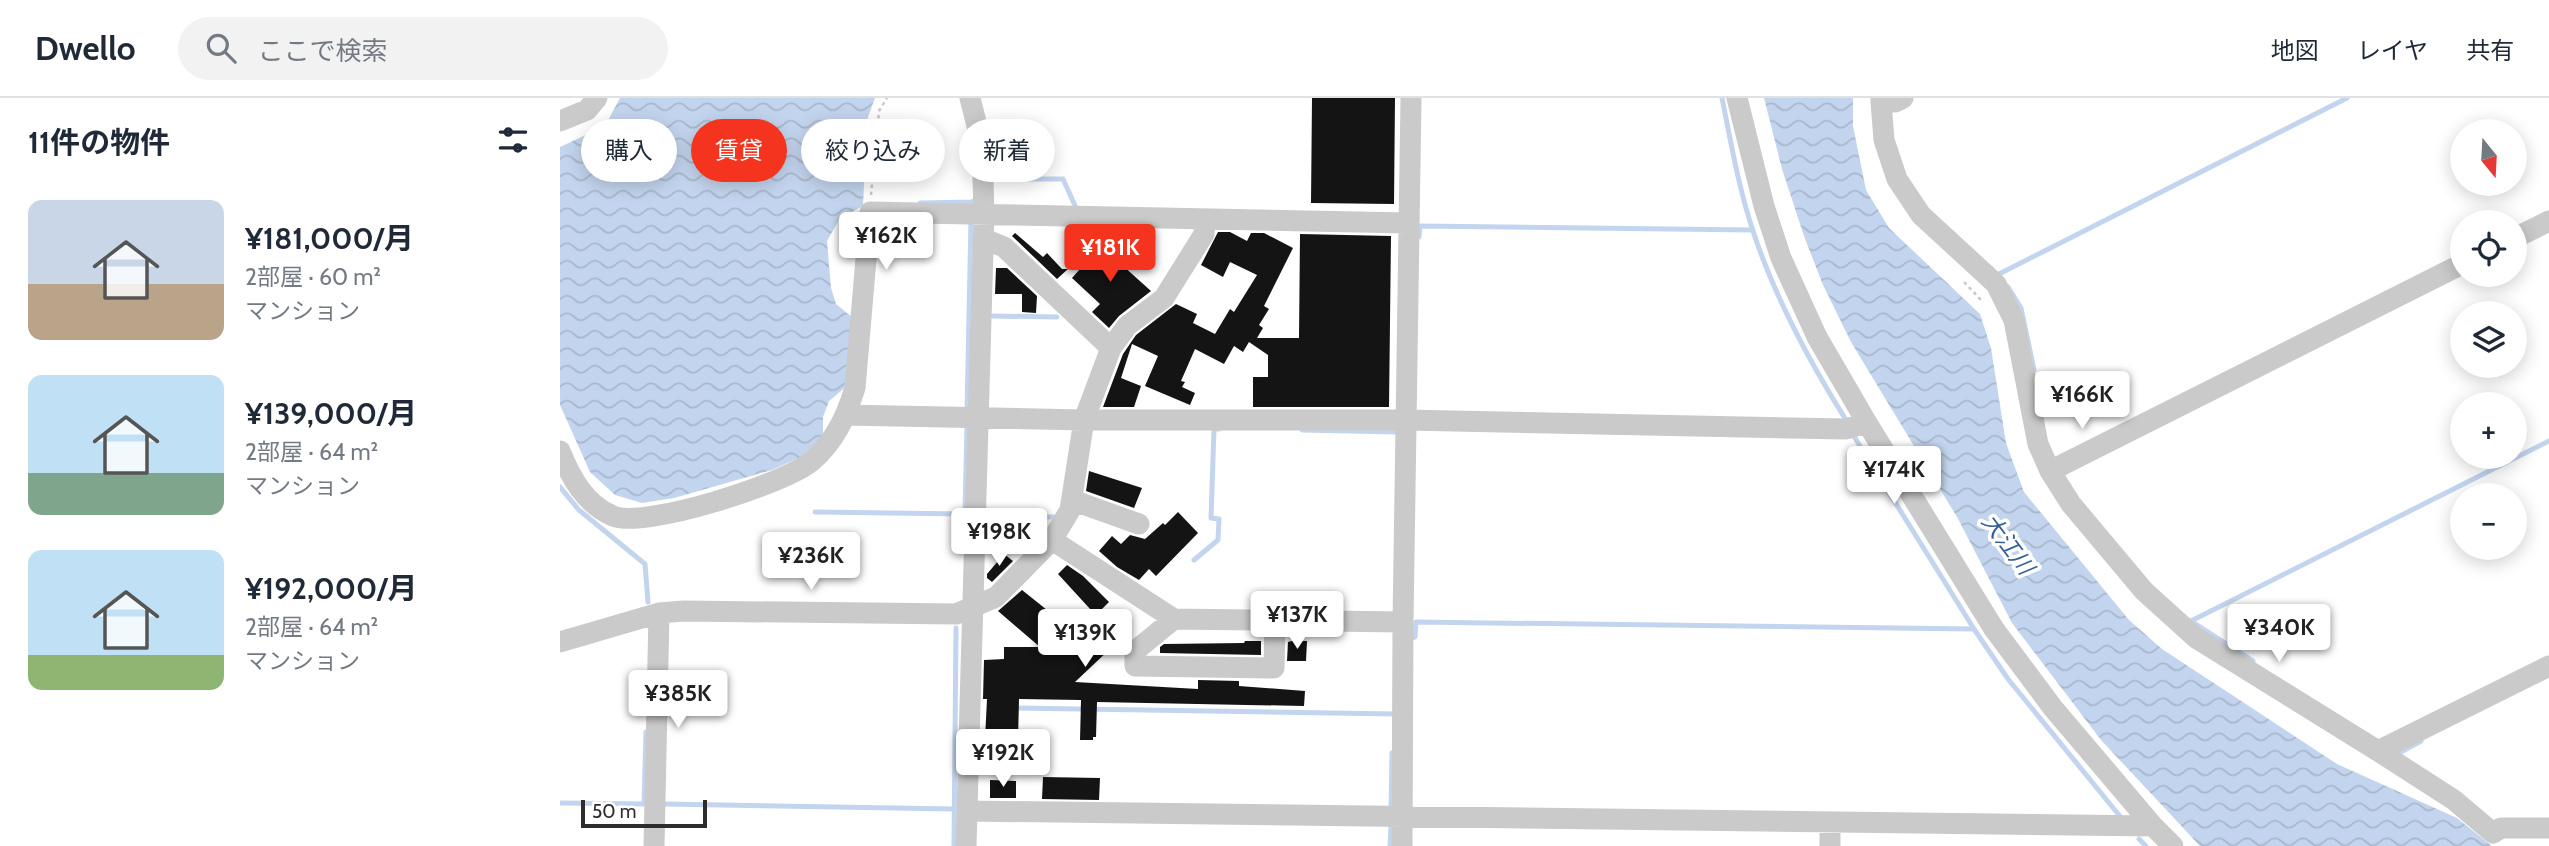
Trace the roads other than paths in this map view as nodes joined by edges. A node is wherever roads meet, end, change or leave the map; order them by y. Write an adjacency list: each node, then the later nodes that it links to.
1 (597, 98): 10 (street)
2 (970, 98): 8 (street)
3 (981, 98): 9 (street)
4 (1411, 98): 15 (street)
5 (1737, 98): 24 (street)
6 (1902, 98): 7 (street)
7 (1881, 100): 26 (street)
8 (976, 119)
9 (980, 119)
10 (560, 121)
11 (985, 182): 12 (street)
12 (984, 214): 13 (street); 17 (street); 20 (street)
13 (1205, 220): 15 (street); 19 (street)
14 (2549, 221): 16 (street)
15 (1408, 223): 23 (street)
16 (2527, 232)
17 (984, 239): 19 (street); 21 (street)
18 (2450, 270): 26 (street)
19 (1111, 348): 22 (street)
20 (846, 415): 21 (street); 25 (street)
21 (980, 418): 22 (street); 30 (street)
22 (1084, 420): 23 (street); 27 (street)
23 (1405, 420): 24 (street); 34 (street)
24 (1867, 423): 41 (street)
25 (560, 451)
26 (2050, 471): 37 (street)
27 (1072, 500): 28 (street); 29 (street)
28 (1139, 524)
29 (1052, 540): 30 (street); 32 (street)
30 (973, 607): 31 (street); 38 (street)
31 (659, 613): 35 (street); 44 (street)
32 (1174, 619): 33 (street); 33 (street)
33 (1275, 621): 34 (street)
34 (1403, 622): 39 (street)
35 (560, 642)
36 (2549, 666): 37 (street)
37 (2378, 751): 43 (street)
38 (967, 811): 39 (street); 45 (street)
39 (1403, 818): 40 (street); 46 (street)
40 (1830, 823): 41 (street); 47 (street)
41 (2153, 826): 48 (street)
42 (2549, 828): 43 (street)
43 (2497, 840)
44 (654, 846)
45 (966, 846)
46 (1402, 846)
47 (1830, 846)
48 (2173, 846)

